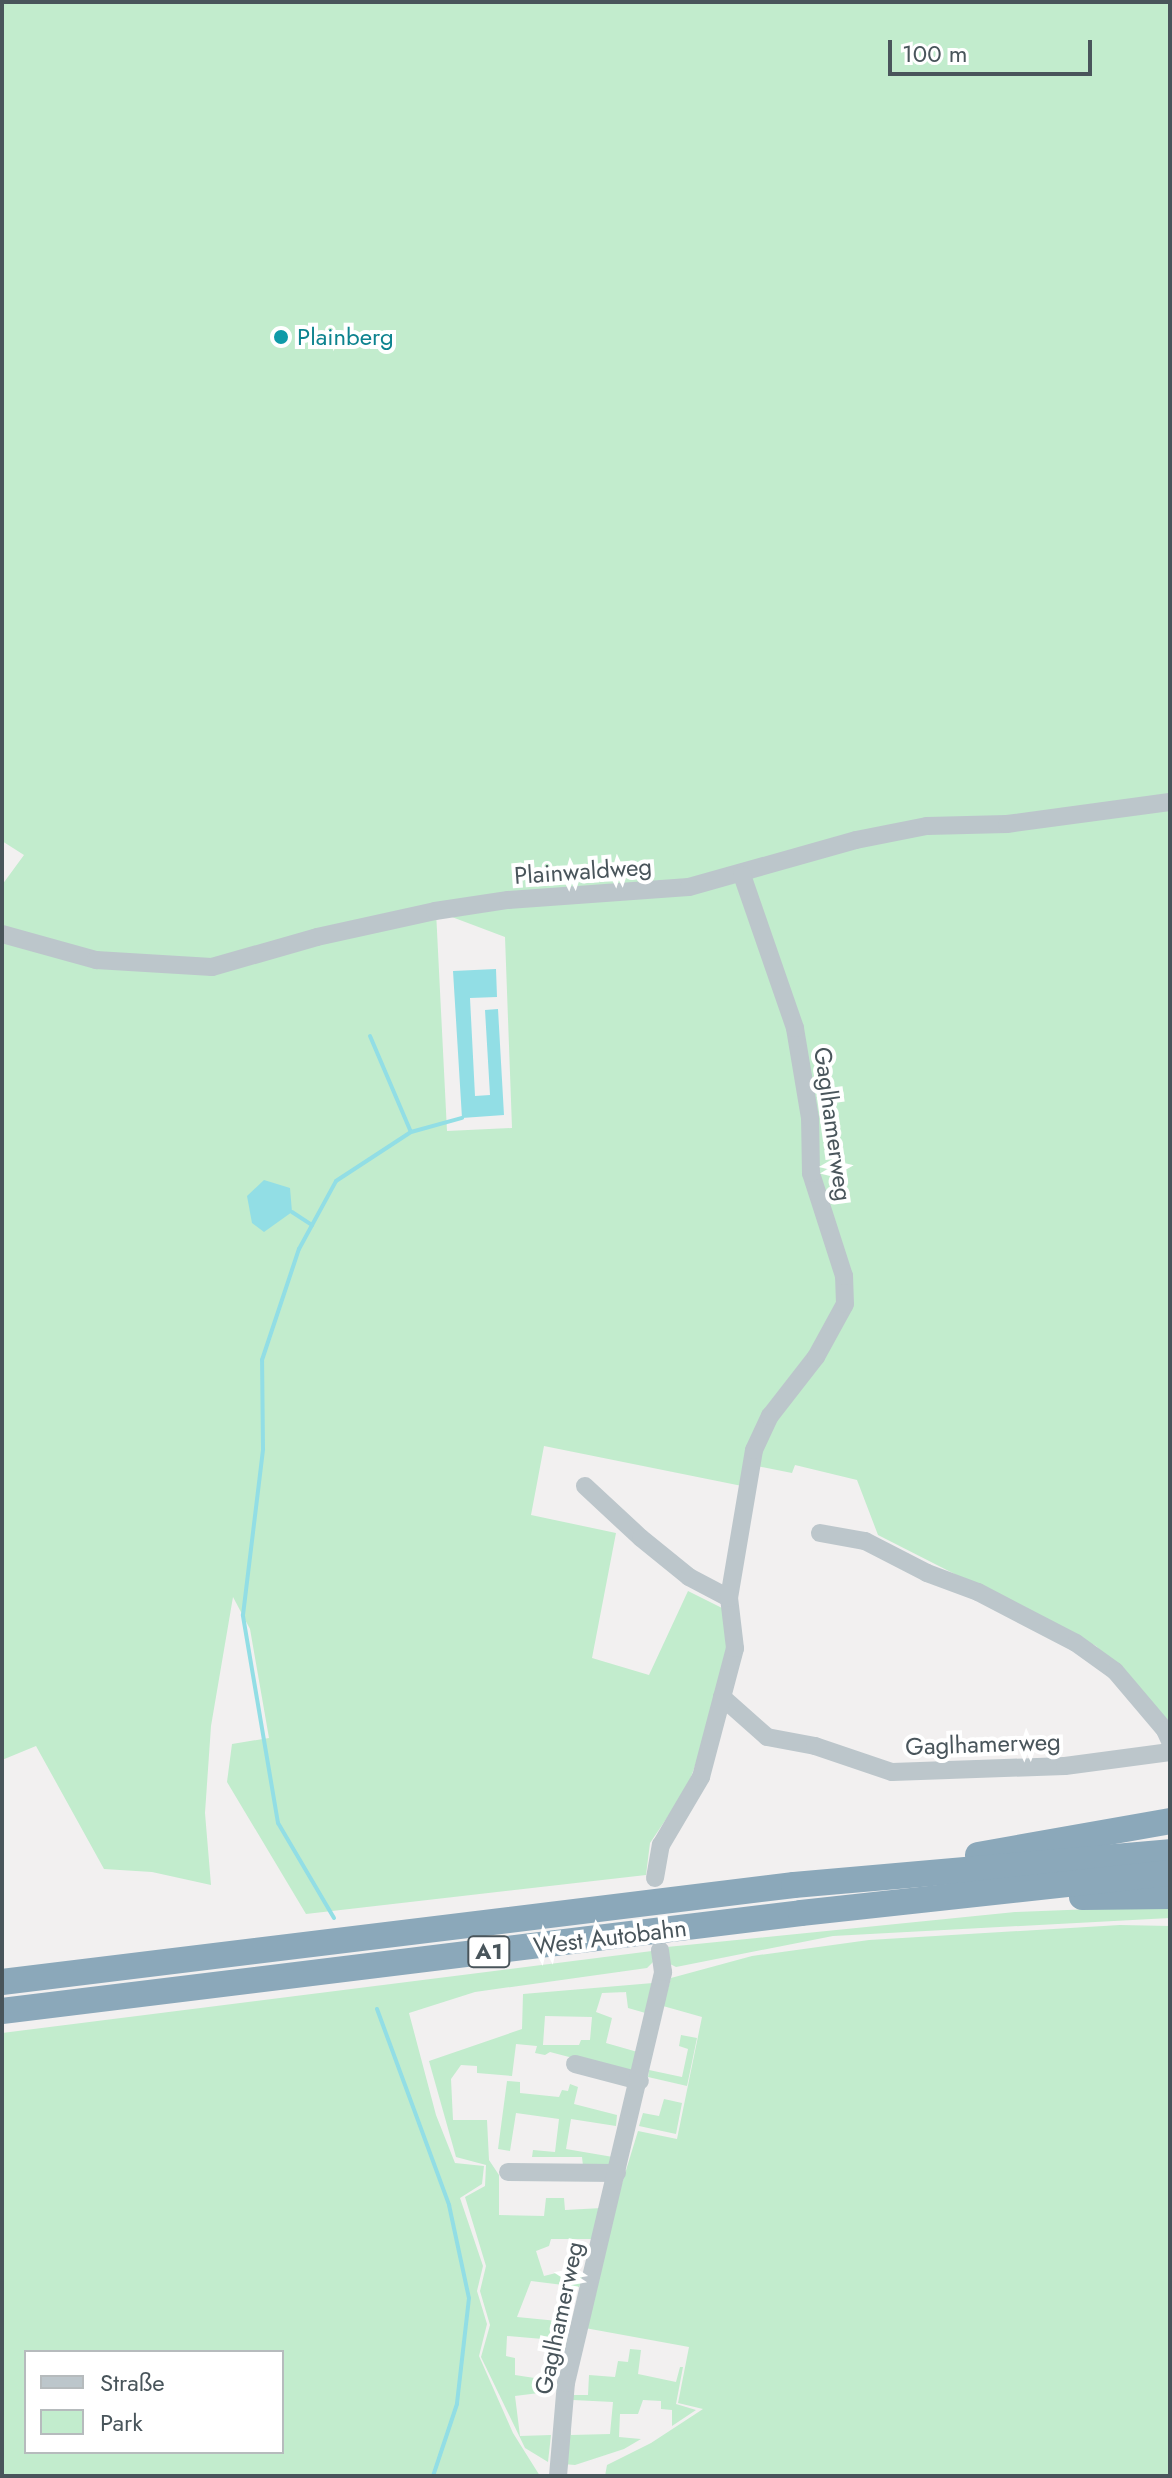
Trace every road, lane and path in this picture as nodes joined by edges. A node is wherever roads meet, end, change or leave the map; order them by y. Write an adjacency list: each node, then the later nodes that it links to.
1 (1170, 802): 2 (street, Plainwaldweg)
2 (742, 875): 3 (street, Plainwaldweg); 6 (street, Gaglhamerweg)
3 (2, 934)
4 (585, 1486): 6 (street)
5 (820, 1533): 8 (street)
6 (729, 1598): 7 (street, Gaglhamerweg)
7 (722, 1697): 9 (street, Gaglhamerweg); 14 (street, Gaglhamerweg)
8 (1170, 1741)
9 (1170, 1752)
10 (1170, 1821): 12 (highway)
11 (1170, 1852): 12 (highway, West Autobahn / A1)
12 (921, 1872): 18 (highway, West Autobahn / A1)
13 (1170, 1873): 15 (highway, West Autobahn / A1)
14 (655, 1878)
15 (1011, 1891): 16 (highway); 19 (highway, West Autobahn / A1)
16 (1170, 1896)
17 (660, 1950): 21 (street, Gaglhamerweg)
18 (2, 1982)
19 (2, 2011)
20 (575, 2064): 21 (street)
21 (640, 2081): 23 (street, Gaglhamerweg)
22 (508, 2172): 23 (street)
23 (617, 2173): 24 (street, Gaglhamerweg)
24 (558, 2476)

